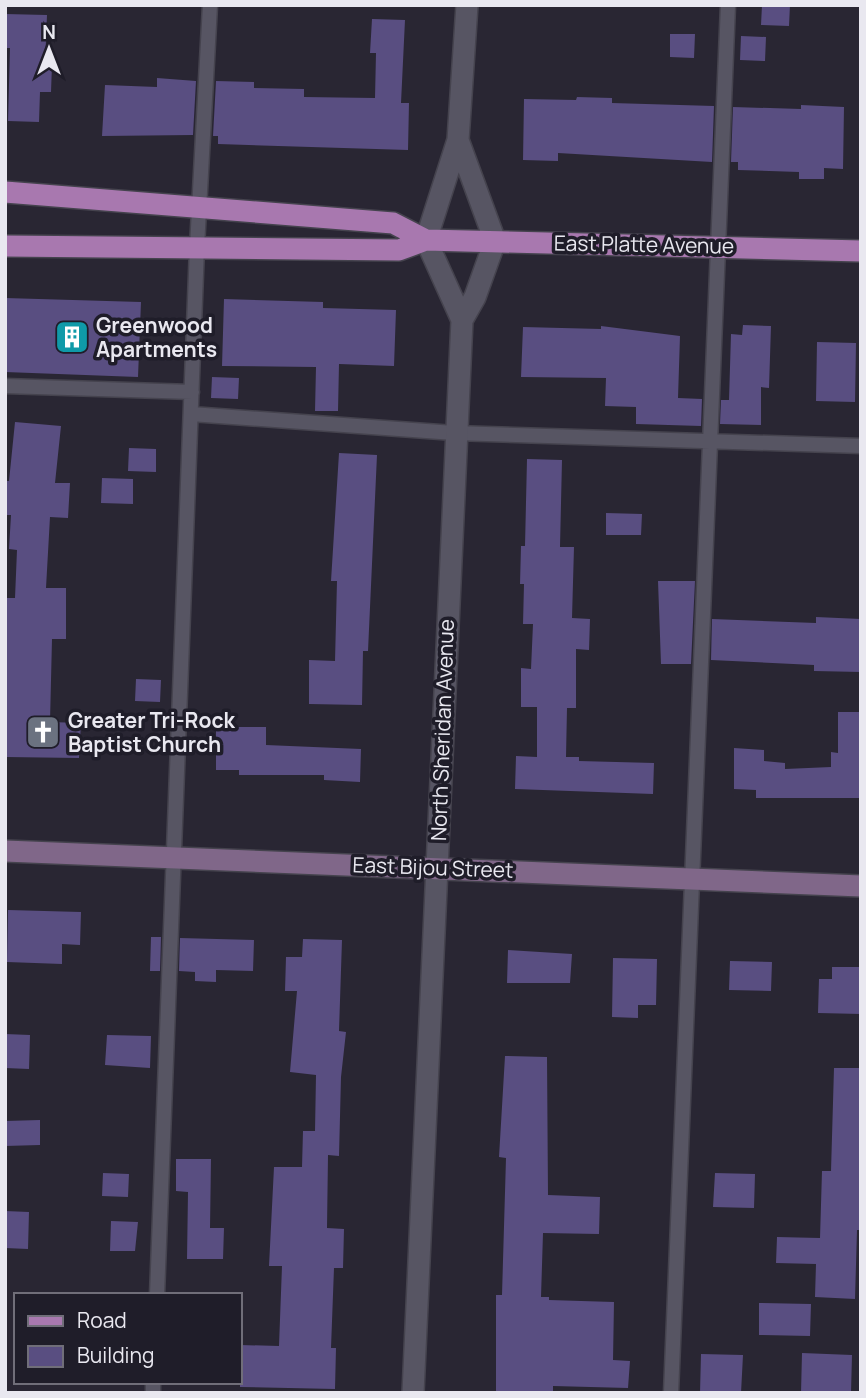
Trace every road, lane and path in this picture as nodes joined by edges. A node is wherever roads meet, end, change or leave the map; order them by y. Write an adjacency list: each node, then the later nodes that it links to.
1 (210, 5): 6 (lane)
2 (467, 5): 4 (street)
3 (728, 5): 10 (lane)
4 (458, 139): 7 (street); 8 (street)
5 (5, 192): 6 (main road, East Platte Avenue)
6 (199, 207): 7 (main road, East Platte Avenue); 11 (lane)
7 (426, 240): 8 (main road, East Platte Avenue); 11 (main road, East Platte Avenue); 13 (street, North Sheridan Avenue)
8 (495, 241): 10 (main road, East Platte Avenue); 13 (street, North Sheridan Avenue)
9 (5, 246): 11 (main road, East Platte Avenue)
10 (718, 246): 12 (main road, East Platte Avenue); 18 (lane)
11 (197, 247): 15 (lane)
12 (861, 251)
13 (462, 320): 17 (street, North Sheridan Avenue)
14 (5, 386): 15 (lane)
15 (192, 392): 16 (lane)
16 (191, 414): 17 (lane); 21 (lane)
17 (454, 433): 18 (lane); 22 (street, North Sheridan Avenue)
18 (711, 440): 19 (lane); 23 (lane)
19 (861, 446)
20 (5, 851): 21 (street, East Bijou Street)
21 (174, 857): 22 (street, East Bijou Street); 25 (lane)
22 (436, 866): 23 (street, East Bijou Street); 26 (street, North Sheridan Avenue)
23 (692, 877): 24 (street, East Bijou Street); 27 (lane)
24 (861, 886)
25 (157, 1293)
26 (413, 1393)
27 (671, 1393)

